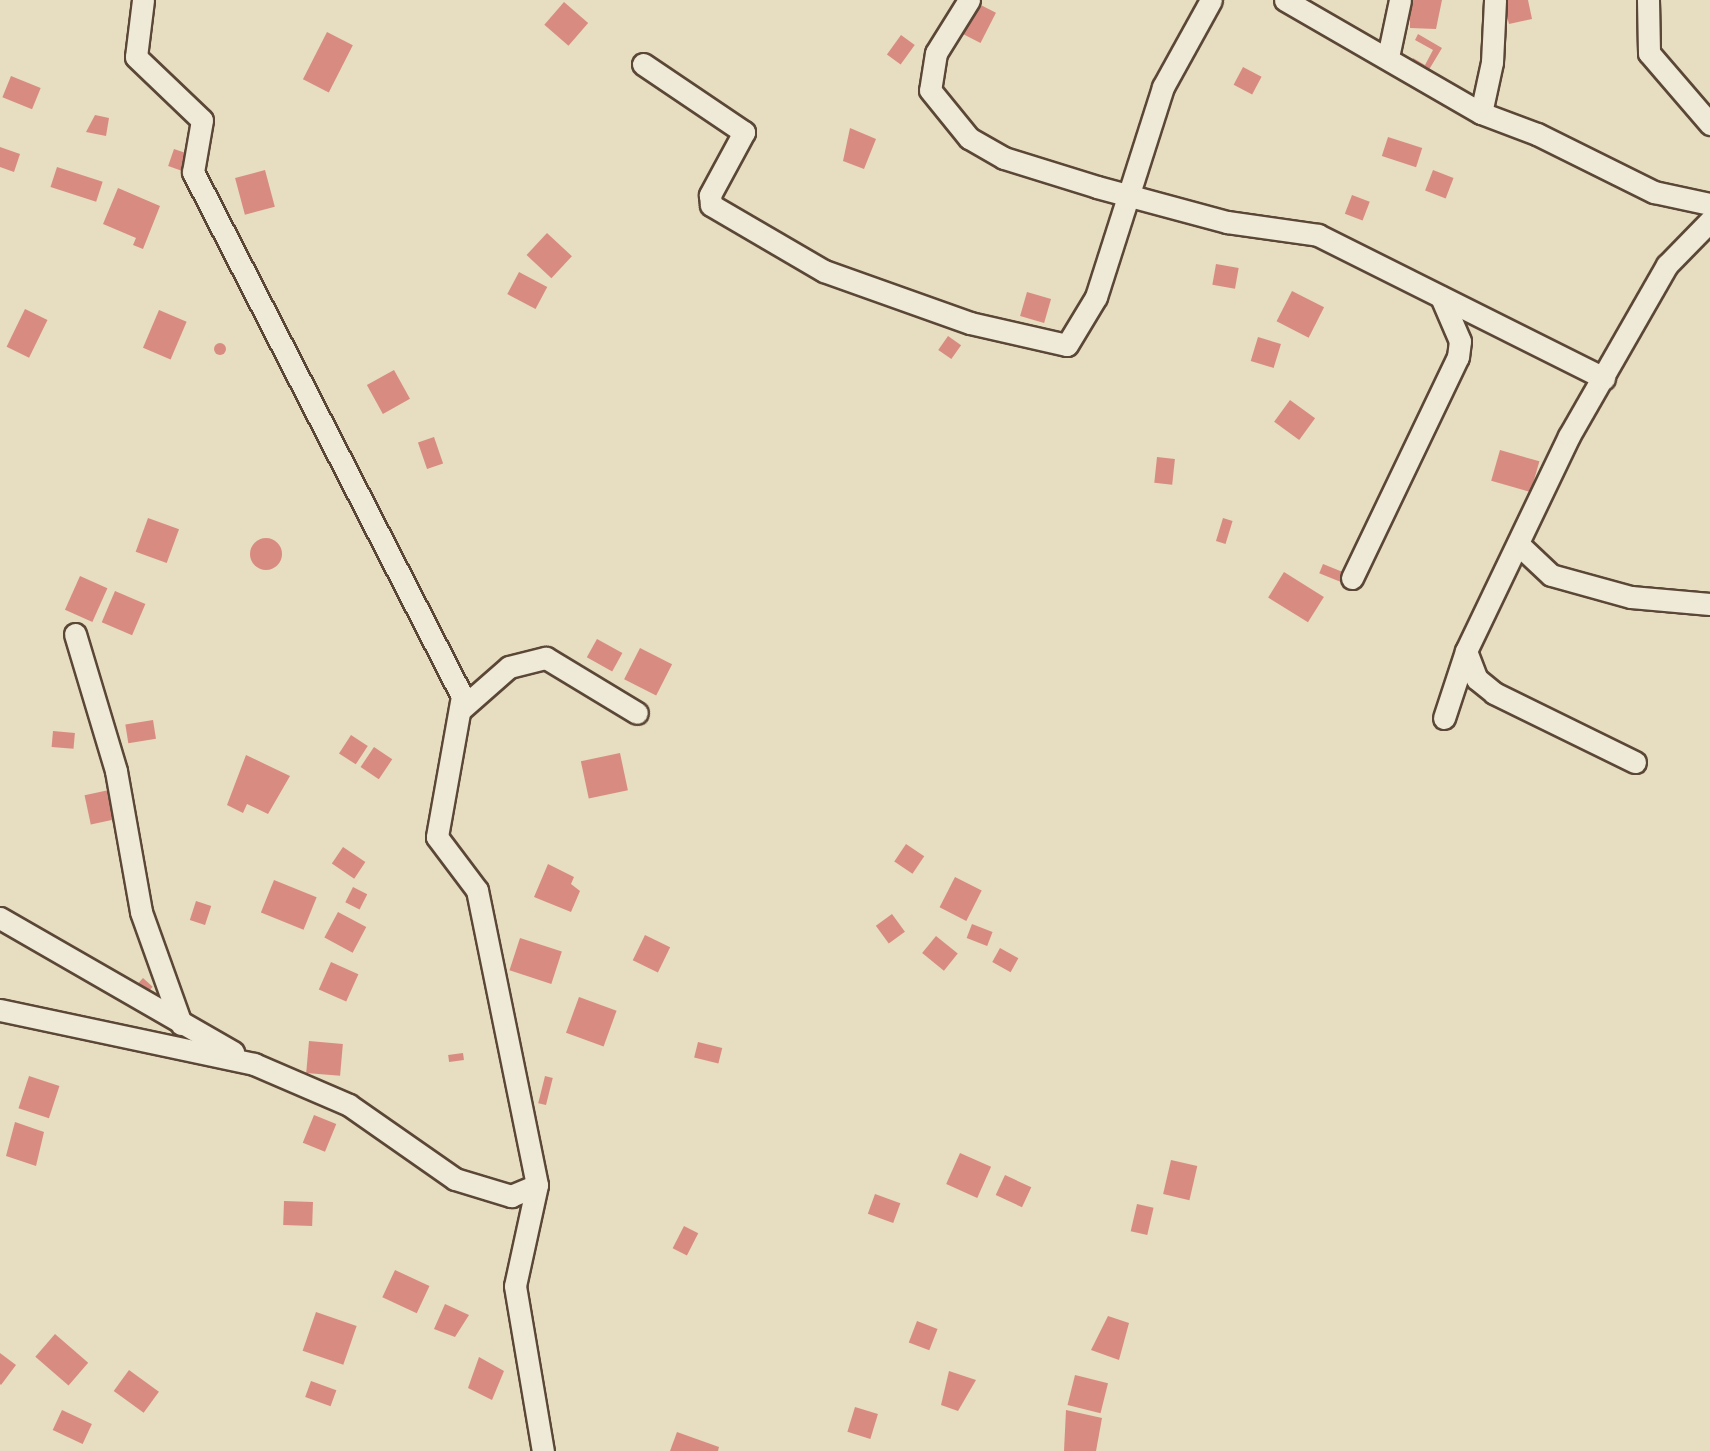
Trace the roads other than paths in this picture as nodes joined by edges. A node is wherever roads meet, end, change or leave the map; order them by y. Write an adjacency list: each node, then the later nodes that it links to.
1 (143, 0): 22 (street)
2 (969, 0): 12 (street)
3 (1211, 0): 12 (street)
4 (1285, 0): 8 (street)
5 (1400, 0): 8 (street)
6 (1495, 0): 10 (street)
7 (1648, 0): 11 (street)
8 (1388, 57): 10 (street)
9 (643, 64): 12 (street)
10 (1481, 113): 13 (street)
11 (1710, 124)
12 (1128, 195): 15 (street)
13 (1710, 204)
14 (1710, 221): 16 (street)
15 (1441, 297): 16 (street); 18 (street)
16 (1604, 378): 17 (street)
17 (1518, 544): 19 (street); 21 (street)
18 (1352, 578)
19 (1710, 604)
20 (75, 634): 28 (street)
21 (1466, 651): 24 (street); 25 (street)
22 (460, 710): 23 (street); 30 (street)
23 (637, 713)
24 (1444, 718)
25 (1635, 762)
26 (0, 918): 28 (street)
27 (0, 1010): 29 (street)
28 (181, 1024): 29 (street)
29 (254, 1064): 30 (street)
30 (537, 1185): 31 (street)
31 (543, 1451)

